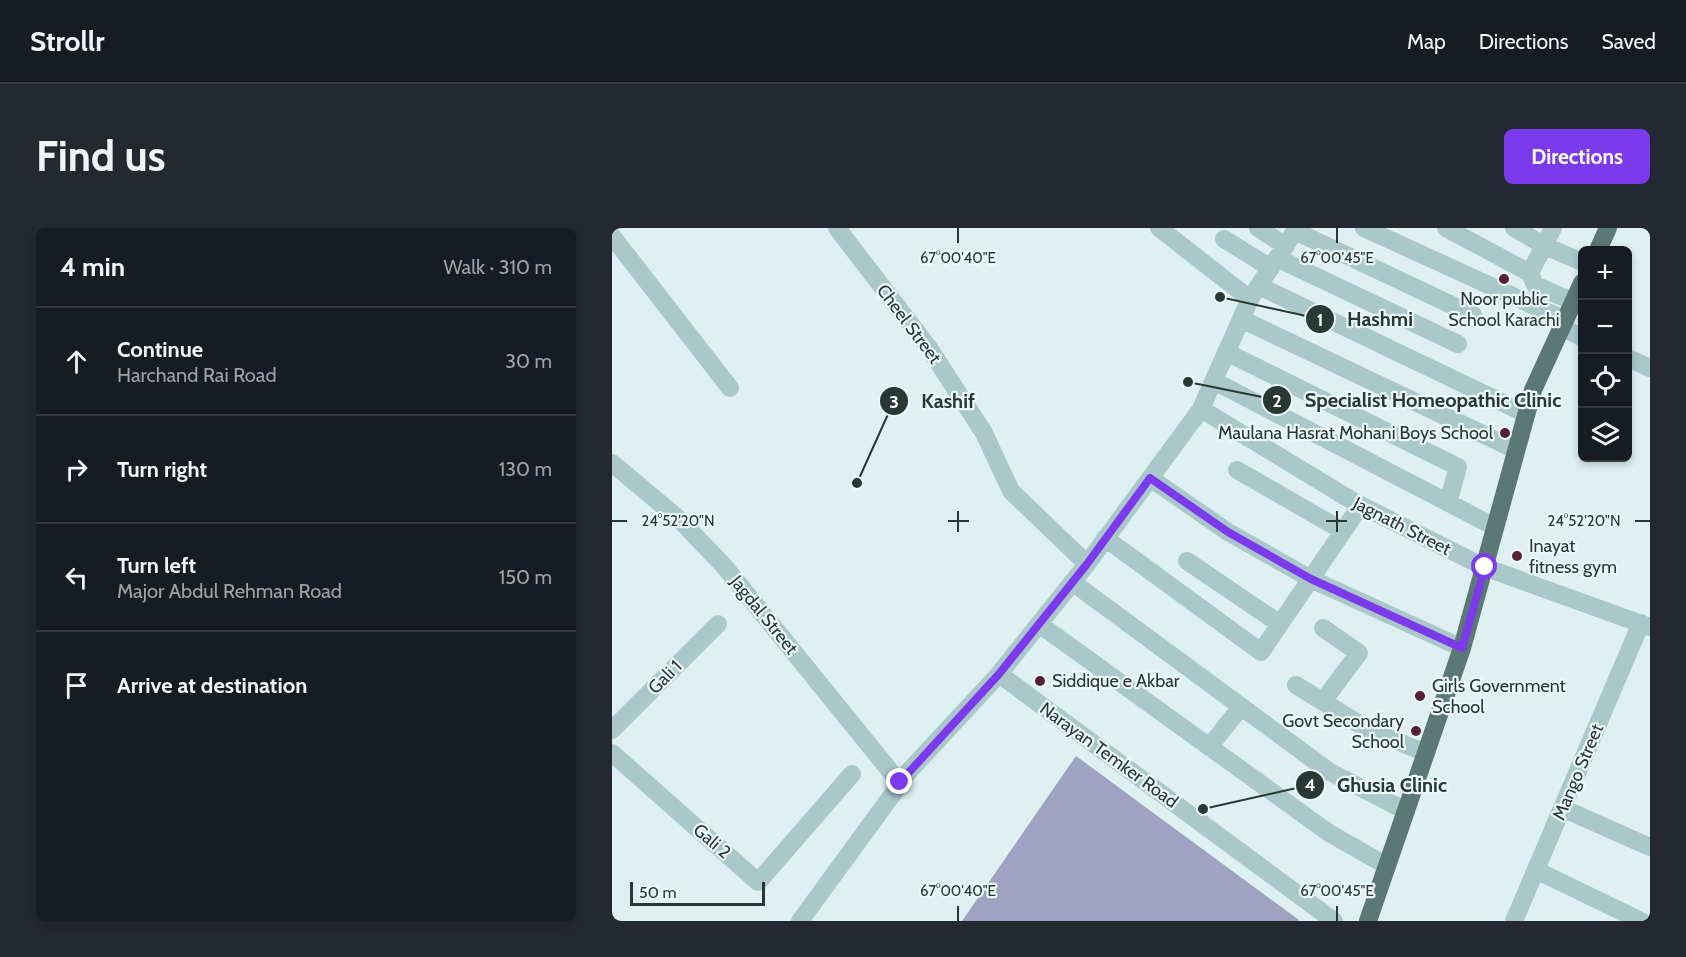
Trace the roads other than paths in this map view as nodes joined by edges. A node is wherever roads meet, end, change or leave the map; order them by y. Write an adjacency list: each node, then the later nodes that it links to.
1 (837, 228): 41 (street, Cheel Street)
2 (1159, 228): 16 (street)
3 (1258, 228): 11 (street)
4 (1364, 228): 21 (street)
5 (1446, 228): 15 (street)
6 (1514, 228): 12 (street)
7 (1553, 228): 12 (street)
8 (1605, 229): 13 (main road)
9 (612, 236): 28 (street)
10 (1224, 239): 11 (street)
11 (1285, 246): 16 (street); 19 (street); 23 (street)
12 (1545, 246): 14 (street); 15 (street)
13 (1599, 246)
14 (1578, 260)
15 (1530, 273): 18 (street)
16 (1255, 292): 20 (street); 30 (street)
17 (1578, 292): 18 (main road)
18 (1574, 302): 21 (main road)
19 (1473, 315)
20 (1241, 319): 24 (street); 31 (street)
21 (1564, 324): 22 (street); 30 (main road)
22 (1578, 335)
23 (1458, 344)
24 (1226, 352): 27 (street); 35 (street)
25 (1632, 359): 26 (street)
26 (1650, 368)
27 (1214, 381): 29 (street); 35 (street)
28 (730, 388)
29 (1201, 409): 34 (street); 36 (street, Jagnath Street)
30 (1526, 414): 31 (main road)
31 (1516, 450): 37 (main road)
32 (612, 463): 60 (street, Jagdal Street)
33 (1237, 470): 38 (street)
34 (1150, 478): 39 (street); 43 (street)
35 (1448, 503): 37 (street)
36 (1360, 505): 38 (street); 42 (street, Jagnath Street)
37 (1495, 527): 42 (main road)
38 (1343, 531): 43 (street)
39 (1105, 538): 41 (street); 47 (street)
40 (1188, 561): 47 (street)
41 (1087, 564): 44 (street)
42 (1485, 567): 48 (street, Jagnath Street); 50 (main road)
43 (1311, 579): 47 (street); 50 (street)
44 (1072, 582): 46 (street); 54 (street)
45 (718, 624): 55 (street, Gali 1)
46 (1039, 624): 51 (street); 56 (street)
47 (1280, 624)
48 (1646, 625): 61 (street, Mango Street)
49 (1323, 628): 53 (street)
50 (1462, 648): 58 (main road)
51 (999, 674): 60 (street); 67 (street, Narayan Temker Road)
52 (1296, 685): 53 (street)
53 (1323, 702): 58 (street)
54 (1241, 706): 56 (street); 62 (street)
55 (612, 730)
56 (1209, 747): 64 (street)
57 (612, 753): 59 (street, Gali 2)
58 (1426, 753): 62 (main road)
59 (852, 774)
60 (900, 782): 66 (street)
61 (1562, 808): 63 (street); 65 (street, Mango Street)
62 (1406, 811): 64 (main road)
63 (1650, 847)
64 (1387, 866): 68 (main road)
65 (1536, 870): 69 (street, Mango Street); 70 (street)
66 (800, 921)
67 (1334, 921)
68 (1368, 921)
69 (1514, 921)
70 (1641, 921)

